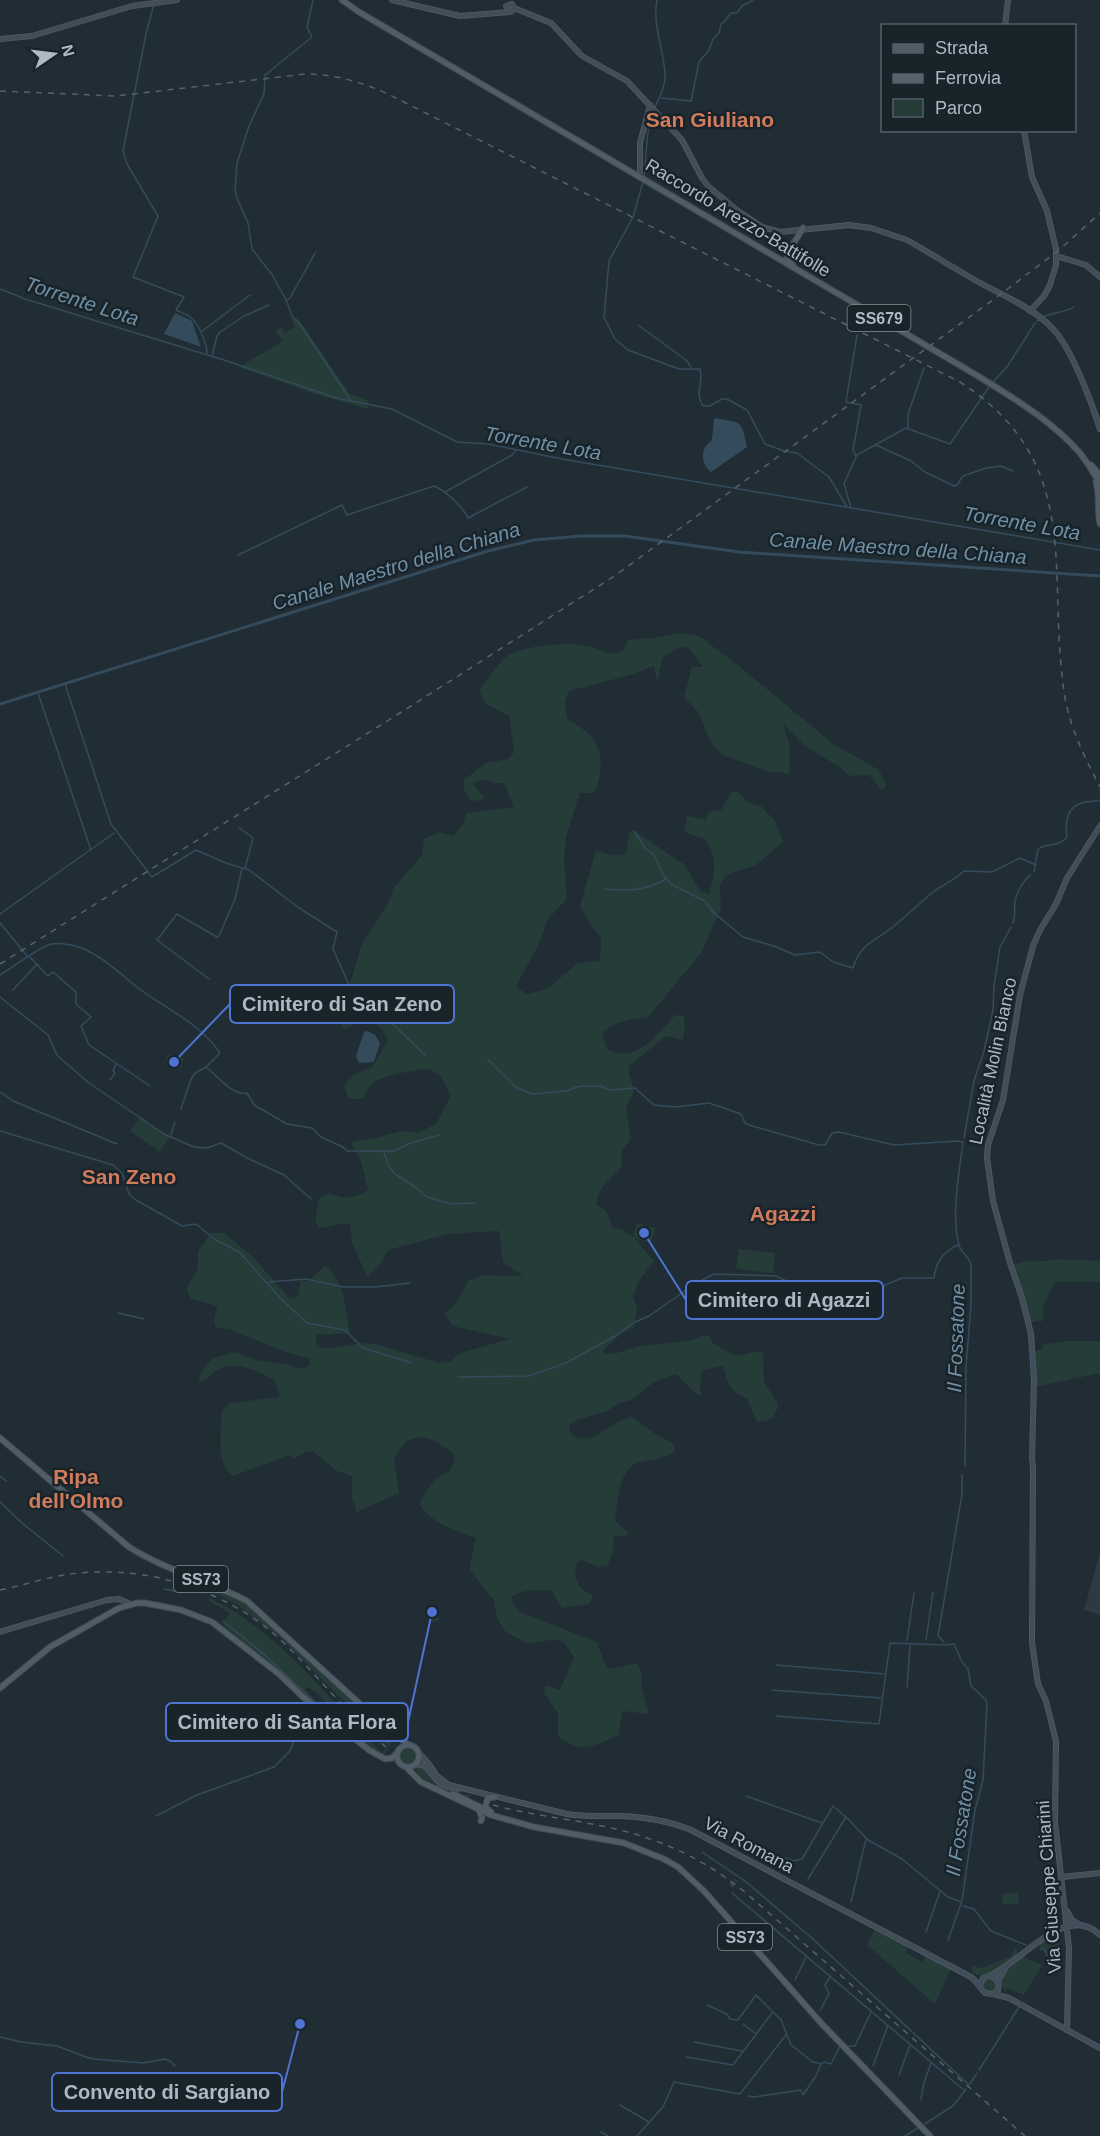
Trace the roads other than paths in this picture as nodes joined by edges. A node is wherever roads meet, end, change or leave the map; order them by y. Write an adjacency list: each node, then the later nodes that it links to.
1 (177, 0): 8 (main road)
2 (342, 0): 12 (main road, Raccordo Arezzo-Battifolle / SS679)
3 (392, 0): 6 (main road)
4 (502, 0): 6 (main road)
5 (1008, 0): 7 (main road)
6 (509, 8): 9 (main road)
7 (1005, 24)
8 (0, 39)
9 (653, 108): 11 (main road); 14 (main road)
10 (1024, 132): 15 (main road)
11 (640, 163): 12 (main road); 13 (main road)
12 (628, 170): 13 (main road, Raccordo Arezzo-Battifolle / SS679)
13 (639, 174): 16 (main road, Raccordo Arezzo-Battifolle / SS679)
14 (803, 228): 16 (main road); 18 (main road)
15 (1056, 256): 17 (main road); 18 (main road)
16 (801, 272): 20 (main road, Raccordo Arezzo-Battifolle / SS679)
17 (1100, 276)
18 (1030, 311): 19 (main road)
19 (1100, 429)
20 (1079, 452): 21 (main road, Raccordo Arezzo-Battifolle / SS679); 22 (main road)
21 (1093, 473): 23 (main road, Raccordo Arezzo-Battifolle / SS679); 24 (main road)
22 (1100, 475)
23 (1100, 483)
24 (1099, 506): 25 (main road)
25 (1100, 524)
26 (1100, 826): 33 (main road, Località Molin Bianco)
27 (0, 1438): 32 (main road, SS73)
28 (130, 1604): 29 (main road); 30 (main road); 31 (main road)
29 (0, 1632)
30 (0, 1688)
31 (320, 1712): 35 (main road); 37 (main road)
32 (392, 1733): 34 (main road, SS73); 35 (main road, SS73)
33 (1056, 1741): 46 (main road, Via Giuseppe Chiarini)
34 (409, 1745): 35 (main road); 36 (main road, SS73)
35 (398, 1751): 37 (main road, SS73)
36 (419, 1753): 38 (main road); 41 (main road, Via Romana)
37 (399, 1764): 39 (main road, SS73)
38 (416, 1764): 39 (main road); 40 (main road, SS73); 41 (main road, Via Romana)
39 (406, 1767): 42 (main road, SS73)
40 (452, 1794): 42 (main road); 43 (main road, SS73)
41 (495, 1797): 43 (main road); 52 (main road, Via Romana)
42 (478, 1810): 44 (main road, SS73); 44 (main road)
43 (492, 1813): 44 (main road, SS73)
44 (510, 1822): 60 (main road, SS73)
45 (1100, 1873): 46 (main road)
46 (1062, 1877): 47 (main road, Via Giuseppe Chiarini)
47 (1065, 1905): 48 (main road); 49 (main road, Via Giuseppe Chiarini)
48 (1081, 1925): 49 (main road); 50 (main road)
49 (1067, 1926): 51 (main road); 58 (main road, Via Giuseppe Chiarini)
50 (1100, 1935)
51 (1008, 1965): 53 (main road); 54 (main road)
52 (971, 1977): 53 (main road); 55 (main road)
53 (986, 1977): 54 (main road); 55 (main road)
54 (999, 1983): 56 (main road); 57 (main road)
55 (980, 1986): 56 (main road)
56 (993, 1994): 57 (main road)
57 (1009, 1998): 58 (main road)
58 (1067, 2030): 59 (main road)
59 (1100, 2048)
60 (930, 2136)

